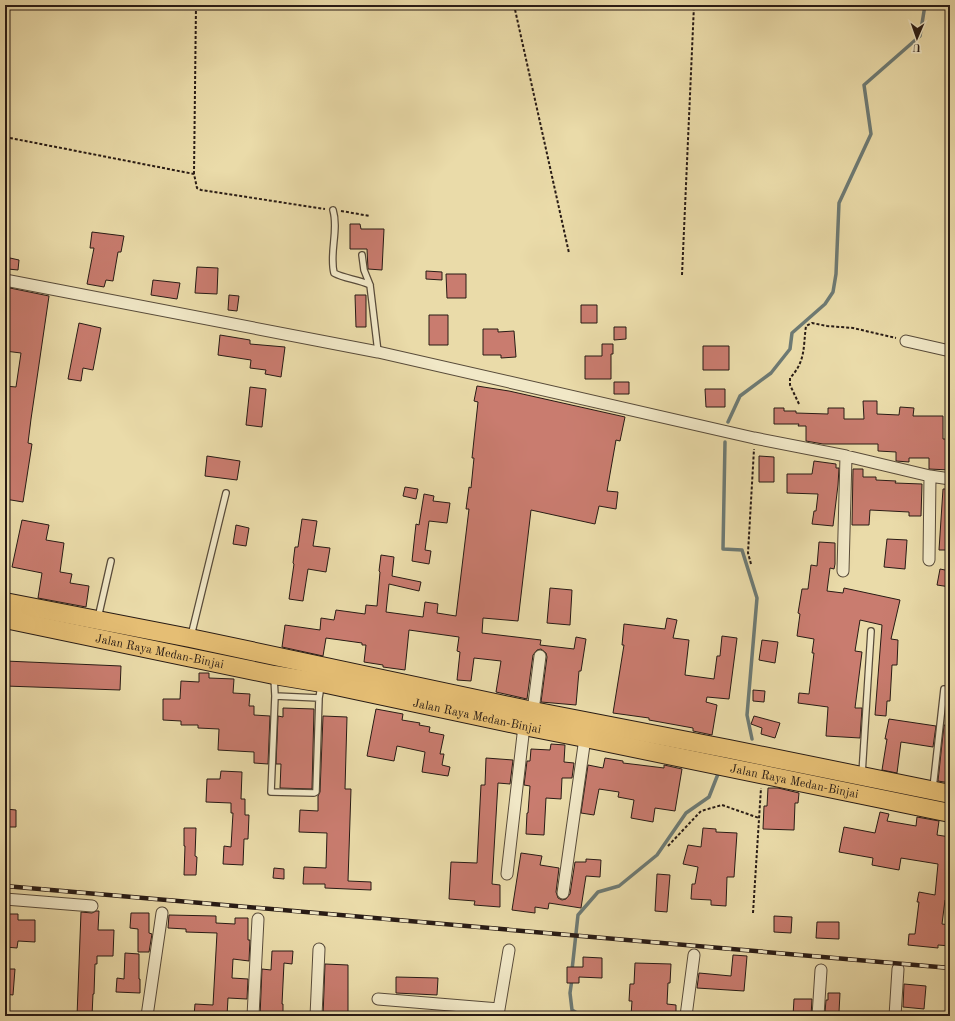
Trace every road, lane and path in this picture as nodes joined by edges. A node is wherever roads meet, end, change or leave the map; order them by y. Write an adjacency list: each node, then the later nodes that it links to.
1 (196, 5): 5 (path)
2 (514, 5): 8 (path)
3 (694, 5): 10 (path)
4 (5, 137): 5 (path)
5 (194, 174): 6 (path)
6 (333, 210): 7 (path); 12 (lane)
7 (370, 216)
8 (569, 253)
9 (362, 255): 12 (lane)
10 (682, 275)
11 (5, 280): 15 (street)
12 (370, 285): 15 (lane)
13 (906, 341): 14 (street); 16 (path)
14 (950, 351)
15 (378, 352): 17 (street)
16 (800, 404)
17 (754, 438): 18 (street); 24 (path)
18 (846, 456): 19 (street); 25 (street)
19 (930, 476): 20 (street); 22 (street)
20 (950, 479)
21 (226, 493): 30 (lane)
22 (929, 560)
23 (111, 561): 28 (lane)
24 (751, 564)
25 (843, 571)
26 (5, 602): 28 (main road, Jalan Raya Medan-Binjai)
27 (5, 619): 32 (main road, Jalan Raya Medan-Binjai)
28 (97, 620): 30 (main road, Jalan Raya Medan-Binjai)
29 (871, 631): 39 (lane)
30 (190, 638): 36 (main road, Jalan Raya Medan-Binjai)
31 (540, 656): 36 (street)
32 (274, 675): 34 (main road, Jalan Raya Medan-Binjai); 35 (lane)
33 (944, 689): 40 (lane)
34 (320, 690): 35 (lane); 35 (lane); 36 (main road, Jalan Raya Medan-Binjai)
35 (275, 696)
36 (528, 719): 37 (main road, Jalan Raya Medan-Binjai); 39 (main road, Jalan Raya Medan-Binjai); 45 (street)
37 (585, 738): 38 (main road, Jalan Raya Medan-Binjai); 46 (street)
38 (762, 775): 42 (main road, Jalan Raya Medan-Binjai); 43 (path)
39 (862, 776): 40 (main road, Jalan Raya Medan-Binjai)
40 (932, 791): 41 (main road, Jalan Raya Medan-Binjai)
41 (950, 794)
42 (950, 813)
43 (759, 818): 44 (path); 50 (path)
44 (668, 846)
45 (507, 874)
46 (563, 893)
47 (5, 899): 48 (street)
48 (92, 906)
49 (162, 913): 59 (street)
50 (753, 913)
51 (258, 919): 60 (street)
52 (319, 948): 61 (street)
53 (509, 950): 58 (street)
54 (694, 955): 62 (street)
55 (898, 969): 64 (street)
56 (821, 970): 63 (street)
57 (378, 999): 58 (street)
58 (499, 1013)
59 (147, 1016)
60 (252, 1016)
61 (316, 1016)
62 (686, 1016)
63 (818, 1016)
64 (895, 1016)

